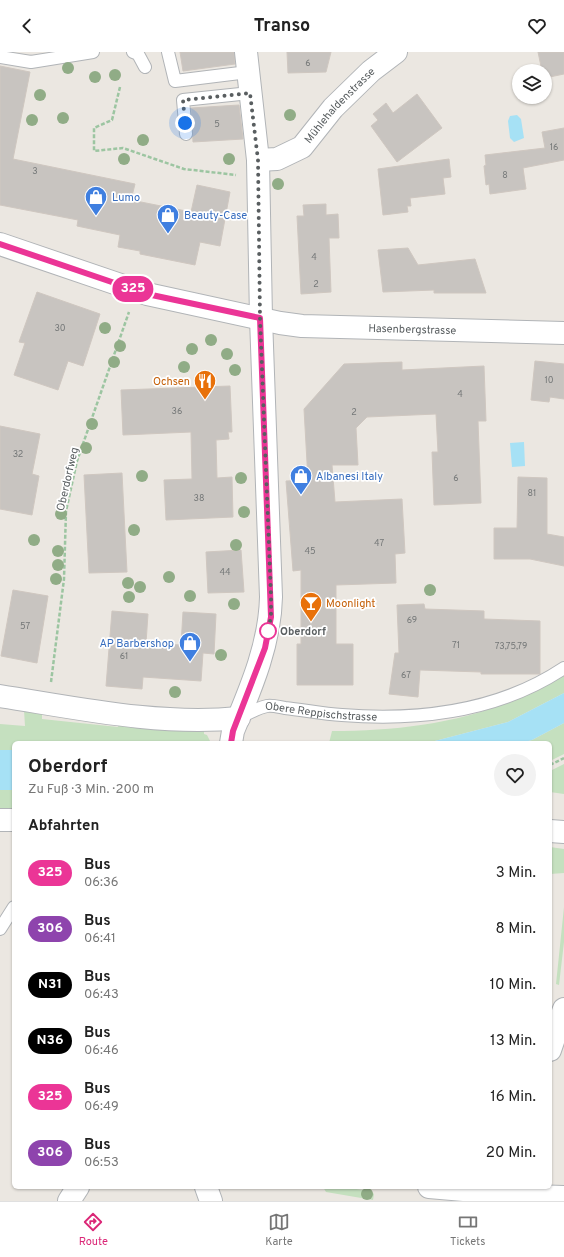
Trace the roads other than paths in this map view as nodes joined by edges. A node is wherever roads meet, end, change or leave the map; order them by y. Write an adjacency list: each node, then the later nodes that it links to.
1 (93, 52): 5 (lane)
2 (133, 52): 6 (lane)
3 (168, 52): 7 (lane)
4 (396, 52): 9 (street, Mühlehaldenstrasse)
5 (0, 57)
6 (145, 67)
7 (248, 72): 8 (lane); 9 (street)
8 (186, 134)
9 (258, 160): 11 (street)
10 (0, 244): 11 (street, Hasenbergstrasse)
11 (260, 318): 12 (street, Hasenbergstrasse); 15 (street)
12 (564, 333)
13 (564, 668): 15 (lane, Obere Reppischstrasse)
14 (0, 696): 15 (street, Obere Reppischstrasse)
15 (239, 718): 16 (street)
16 (232, 741)
17 (0, 820): 18 (street)
18 (12, 820)
19 (552, 830): 20 (street)
20 (564, 832)
21 (12, 910): 22 (lane)
22 (0, 929)
23 (564, 1010): 24 (street)
24 (552, 1044)
25 (77, 1189): 31 (street)
26 (207, 1189): 32 (street)
27 (470, 1189): 28 (street)
28 (510, 1191): 30 (street)
29 (564, 1196): 30 (street)
30 (532, 1199)
31 (69, 1201)
32 (211, 1201)

